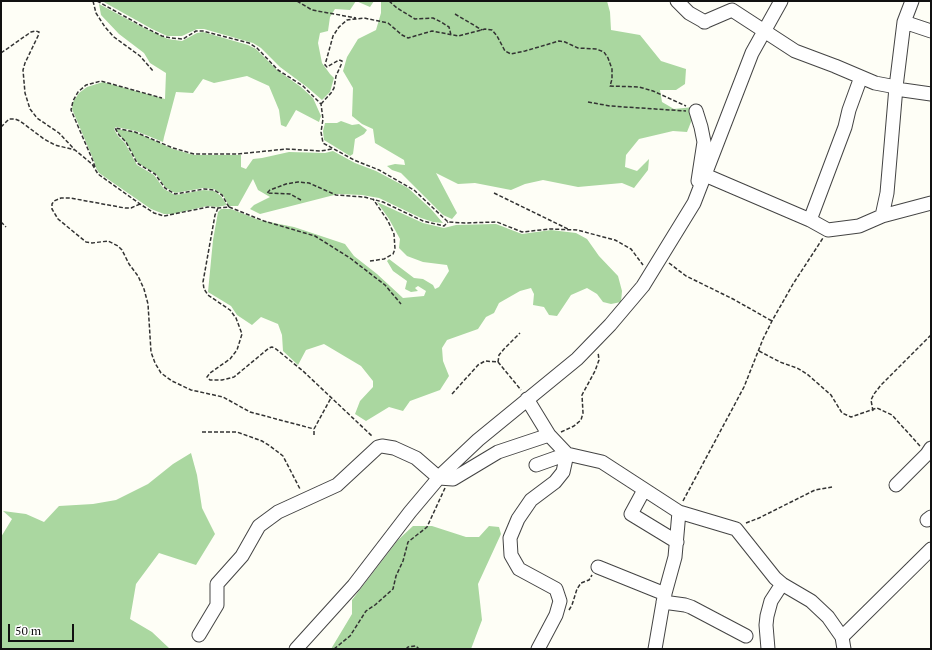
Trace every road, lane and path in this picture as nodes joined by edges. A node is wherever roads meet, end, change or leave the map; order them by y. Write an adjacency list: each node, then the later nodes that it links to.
1 (93, 1): 16 (path)
2 (97, 1): 22 (path)
3 (297, 1): 9 (path)
4 (389, 1): 14 (path)
5 (677, 1): 12 (street)
6 (781, 1): 12 (street)
7 (912, 1): 10 (street)
8 (454, 14): 11 (path)
9 (357, 18): 14 (path); 22 (path)
10 (904, 22): 13 (street); 18 (street)
11 (482, 30): 14 (path); 23 (path)
12 (765, 30): 17 (street); 28 (street)
13 (931, 31)
14 (451, 35)
15 (1, 53): 26 (path)
16 (153, 71)
17 (861, 77): 18 (street); 38 (street)
18 (896, 88): 19 (street); 37 (street)
19 (931, 94)
20 (162, 98): 27 (path)
21 (588, 102): 23 (path)
22 (321, 104): 25 (path)
23 (696, 111): 30 (street)
24 (1, 126): 26 (path)
25 (332, 148): 35 (path); 40 (path)
26 (75, 150): 27 (path)
27 (95, 169): 34 (path)
28 (705, 175): 30 (street); 38 (street)
29 (494, 193): 42 (path)
30 (697, 195): 46 (street)
31 (373, 199): 32 (path); 40 (path); 44 (path)
32 (301, 200)
33 (931, 203): 37 (street)
34 (140, 204): 36 (path); 58 (path)
35 (229, 207): 36 (path); 47 (path)
36 (218, 208): 55 (path)
37 (882, 216): 43 (street)
38 (810, 220): 43 (street)
39 (1, 222): 41 (path)
40 (448, 222): 42 (path)
41 (6, 227)
42 (569, 230): 46 (path)
43 (828, 230): 48 (path)
44 (370, 261)
45 (667, 262): 48 (path)
46 (651, 273): 51 (street)
47 (401, 304)
48 (772, 322): 52 (path)
49 (520, 333): 53 (path)
50 (931, 335): 57 (path)
51 (592, 344): 56 (street); 61 (path)
52 (758, 351): 57 (path); 71 (path)
53 (498, 362): 54 (path); 56 (path)
54 (452, 394)
55 (331, 398): 58 (path); 62 (path)
56 (527, 399): 61 (street); 66 (street)
57 (873, 411): 63 (path)
58 (314, 429): 60 (path)
59 (202, 432): 70 (path)
60 (314, 435)
61 (550, 436): 64 (street); 66 (street)
62 (380, 447): 66 (street); 70 (street)
63 (929, 448): 67 (street)
64 (567, 454): 65 (street); 69 (street); 86 (street)
65 (536, 464)
66 (444, 478): 82 (street); 83 (path)
67 (896, 485)
68 (832, 487): 72 (path)
69 (644, 490): 71 (street); 73 (street)
70 (306, 500): 79 (street)
71 (679, 512): 72 (street); 73 (street)
72 (732, 528): 76 (street)
73 (677, 542): 77 (street)
74 (931, 549): 81 (street)
75 (598, 567): 77 (street); 78 (path)
76 (782, 584): 81 (street); 88 (street)
77 (664, 598): 80 (street); 87 (street)
78 (569, 611)
79 (199, 635)
80 (746, 636)
81 (843, 643)
82 (296, 649)
83 (334, 649)
84 (406, 649): 85 (path)
85 (419, 649)
86 (538, 649)
87 (656, 649)
88 (768, 649)

